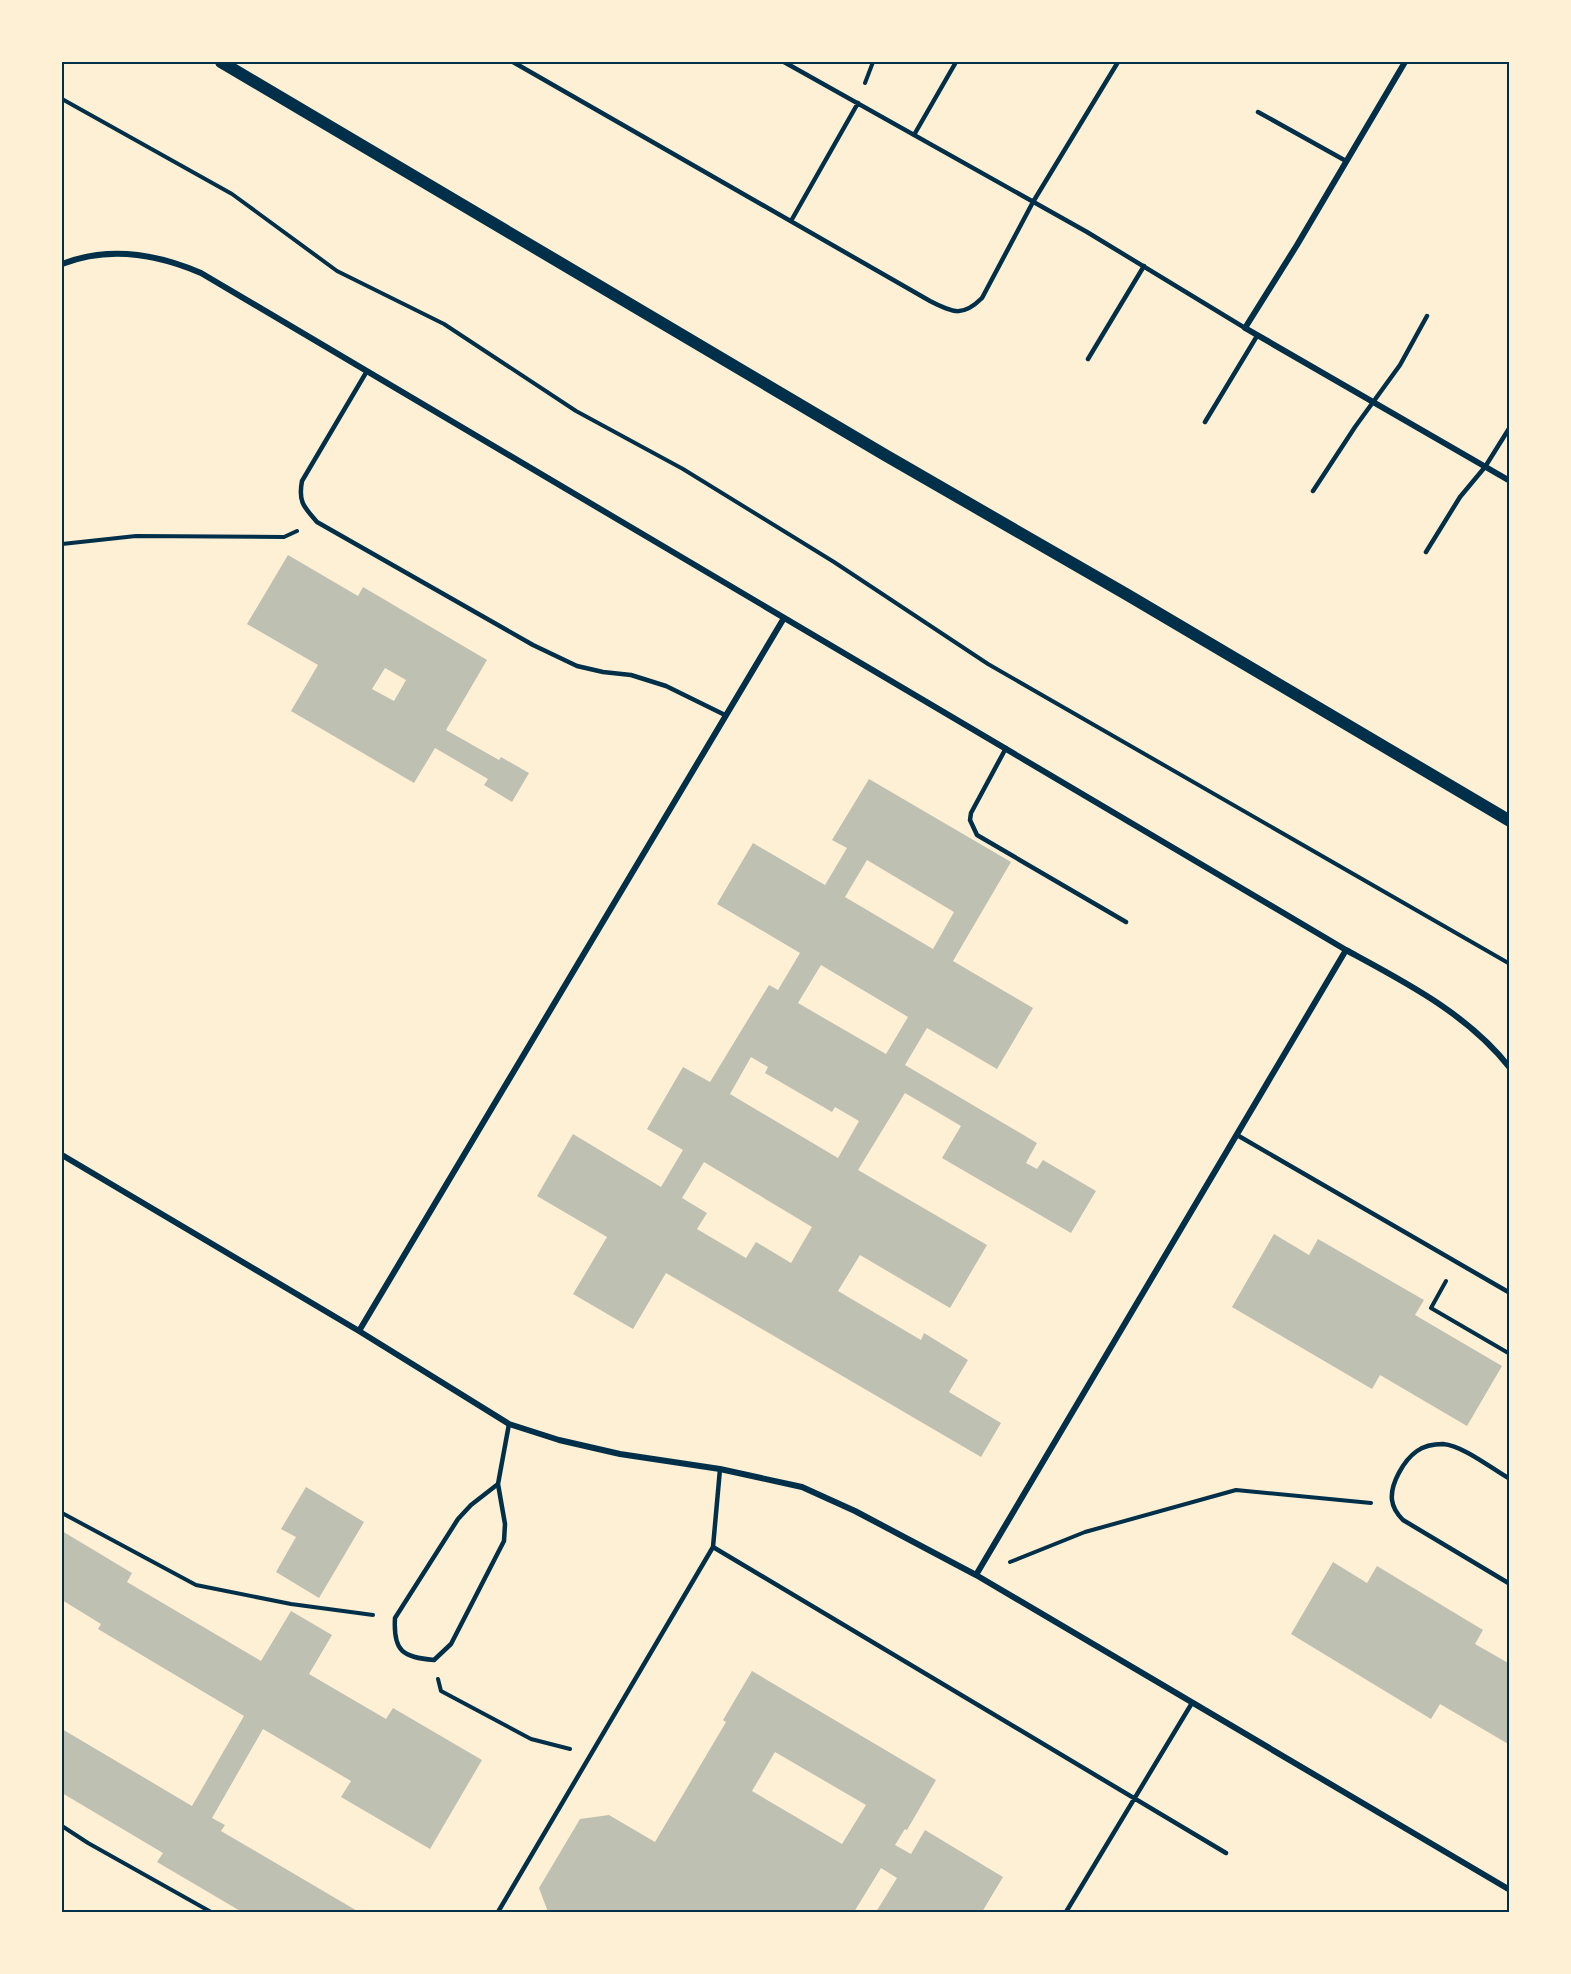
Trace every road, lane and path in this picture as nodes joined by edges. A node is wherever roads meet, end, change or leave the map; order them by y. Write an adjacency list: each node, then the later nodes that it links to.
1 (221, 62): 33 (main road)
2 (513, 62): 13 (lane)
3 (784, 62): 8 (lane)
4 (956, 62): 10 (lane)
5 (1118, 62): 12 (lane)
6 (1405, 62): 11 (street)
7 (62, 99): 36 (path)
8 (858, 103): 10 (lane); 13 (lane)
9 (1257, 112): 11 (lane)
10 (914, 135): 12 (lane)
11 (1346, 161): 17 (street)
12 (1033, 202): 13 (lane); 15 (lane)
13 (791, 221)
14 (62, 264): 20 (street)
15 (1144, 266): 17 (lane); 19 (lane)
16 (1427, 316): 21 (lane)
17 (1245, 328): 18 (street)
18 (1257, 336): 21 (street); 22 (lane)
19 (1088, 359)
20 (367, 371): 27 (lane); 30 (street)
21 (1373, 404): 24 (street); 26 (lane)
22 (1206, 422)
23 (1509, 427): 24 (lane)
24 (1485, 467): 25 (street); 29 (lane)
25 (1509, 482)
26 (1313, 491)
27 (317, 522): 28 (path); 31 (lane)
28 (62, 544)
29 (1426, 552)
30 (784, 618): 31 (street); 32 (street)
31 (725, 715): 42 (street)
32 (1006, 748): 34 (lane); 35 (street)
33 (1509, 821)
34 (1126, 922)
35 (1346, 950): 37 (street); 38 (street)
36 (1509, 964)
37 (1509, 1068)
38 (1237, 1135): 40 (lane); 51 (street)
39 (62, 1155): 42 (street)
40 (1456, 1262): 41 (lane); 43 (path)
41 (1509, 1293)
42 (359, 1330): 44 (street)
43 (1509, 1354)
44 (509, 1424): 45 (street); 47 (lane)
45 (720, 1469): 50 (lane); 51 (street)
46 (1509, 1479): 48 (lane)
47 (498, 1484): 53 (lane); 54 (lane)
48 (1393, 1505): 51 (path); 52 (lane)
49 (62, 1513): 53 (path)
50 (713, 1547): 56 (lane); 57 (lane)
51 (976, 1575): 55 (street)
52 (1509, 1584)
53 (395, 1618): 54 (lane)
54 (434, 1660): 56 (path)
55 (1192, 1703): 57 (lane); 60 (street)
56 (591, 1754): 62 (lane)
57 (1136, 1798): 59 (lane); 63 (lane)
58 (62, 1826): 61 (path)
59 (1226, 1853)
60 (1509, 1890)
61 (211, 1912)
62 (498, 1912)
63 (1066, 1912)

